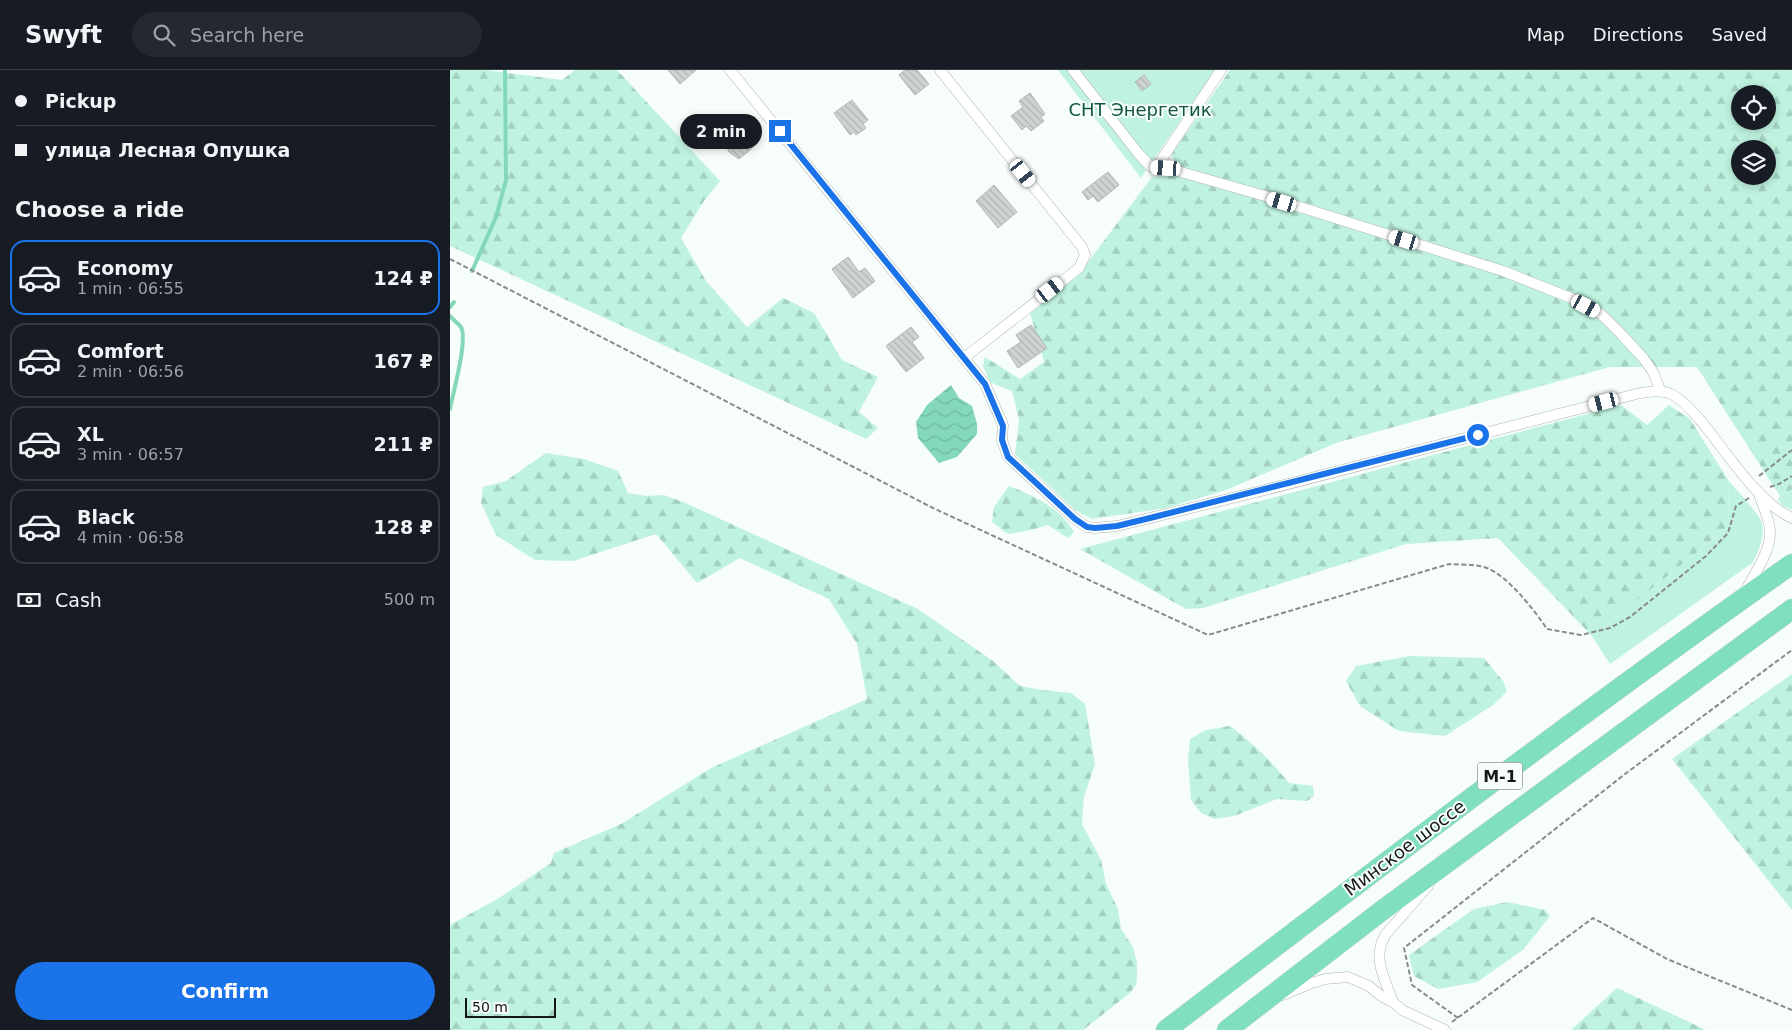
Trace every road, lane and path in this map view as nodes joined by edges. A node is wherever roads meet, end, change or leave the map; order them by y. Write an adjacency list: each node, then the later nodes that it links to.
1 (730, 70): 7 (street)
2 (940, 70): 7 (street)
3 (1073, 70): 5 (street)
4 (1221, 70): 5 (street)
5 (1156, 168): 8 (street)
6 (450, 259): 11 (path)
7 (964, 358): 8 (street)
8 (1661, 392): 11 (street)
9 (1792, 450): 11 (path)
10 (1792, 476): 11 (path)
11 (1758, 493): 12 (street); 14 (street)
12 (1792, 518)
13 (1792, 564): 14 (highway, Минское шоссе / М-1)
14 (1740, 601): 22 (highway, Минское шоссе / М-1)
15 (1792, 608): 17 (highway, Минское шоссе / М-1)
16 (1792, 650): 21 (path)
17 (1445, 864): 18 (street); 20 (highway, Минское шоссе / М-1)
18 (1393, 1002): 20 (street); 24 (street)
19 (1792, 1010): 21 (path)
20 (1251, 1012): 23 (highway, Минское шоссе / М-1)
21 (1458, 1018): 24 (path)
22 (1166, 1030)
23 (1227, 1030)
24 (1443, 1030)

